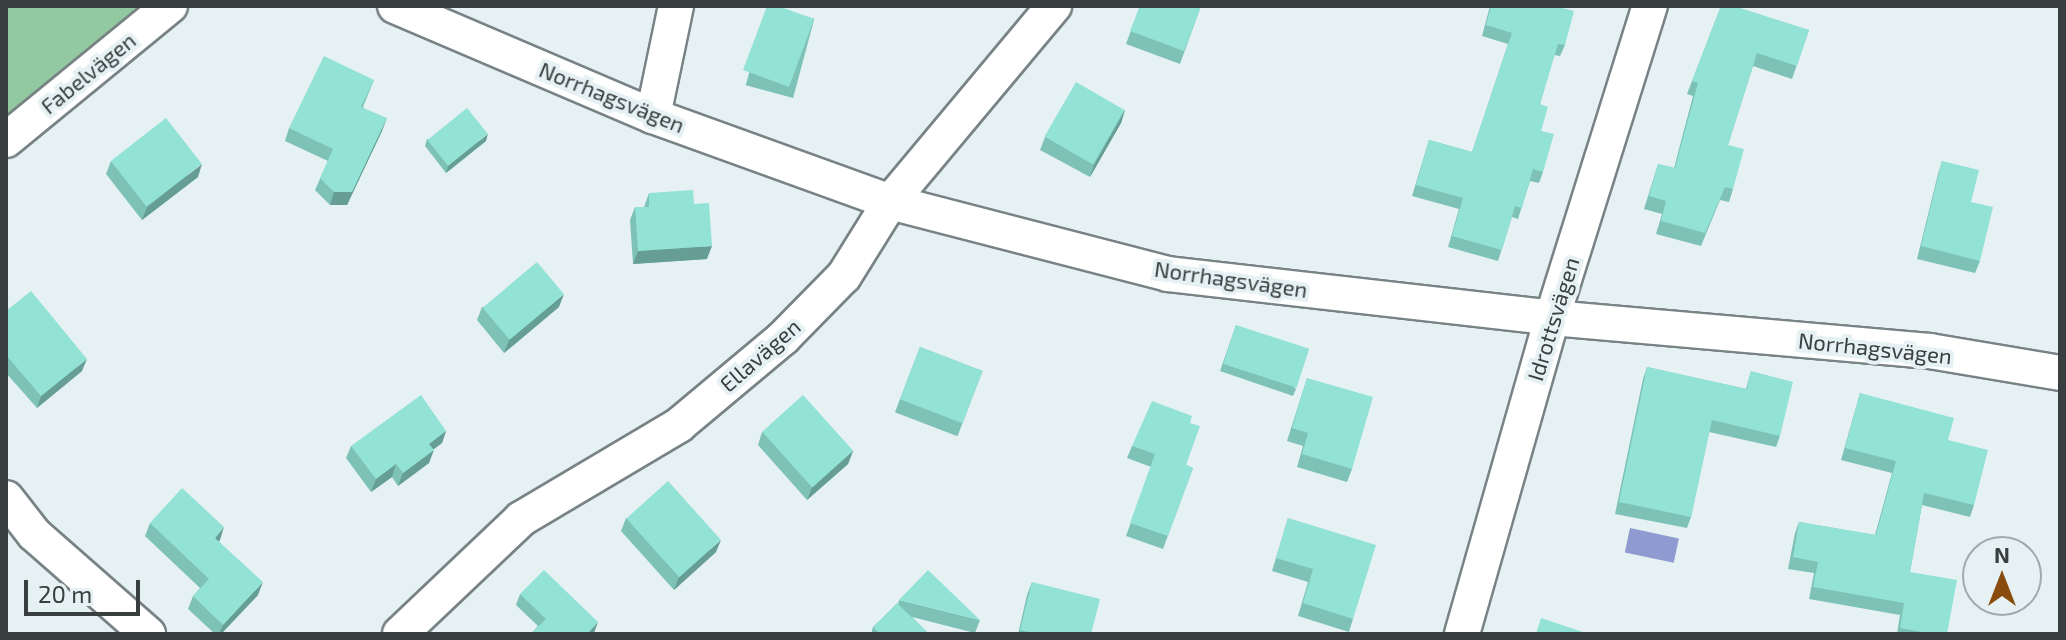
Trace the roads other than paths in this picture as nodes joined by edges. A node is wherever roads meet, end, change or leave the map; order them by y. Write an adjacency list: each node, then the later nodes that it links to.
1 (170, 6): 7 (street, Fabelvägen)
2 (395, 6): 6 (street, Norrhagsvägen)
3 (676, 6): 6 (street)
4 (1054, 6): 8 (street, Ellavägen)
5 (1650, 6): 9 (street, Idrottsvägen)
6 (653, 116): 8 (street, Norrhagsvägen)
7 (6, 140)
8 (890, 202): 9 (street, Norrhagsvägen); 13 (street, Ellavägen)
9 (1552, 318): 10 (street, Norrhagsvägen); 14 (street, Idrottsvägen)
10 (2060, 373)
11 (6, 498): 12 (street)
12 (148, 634)
13 (400, 634)
14 (1462, 634)

